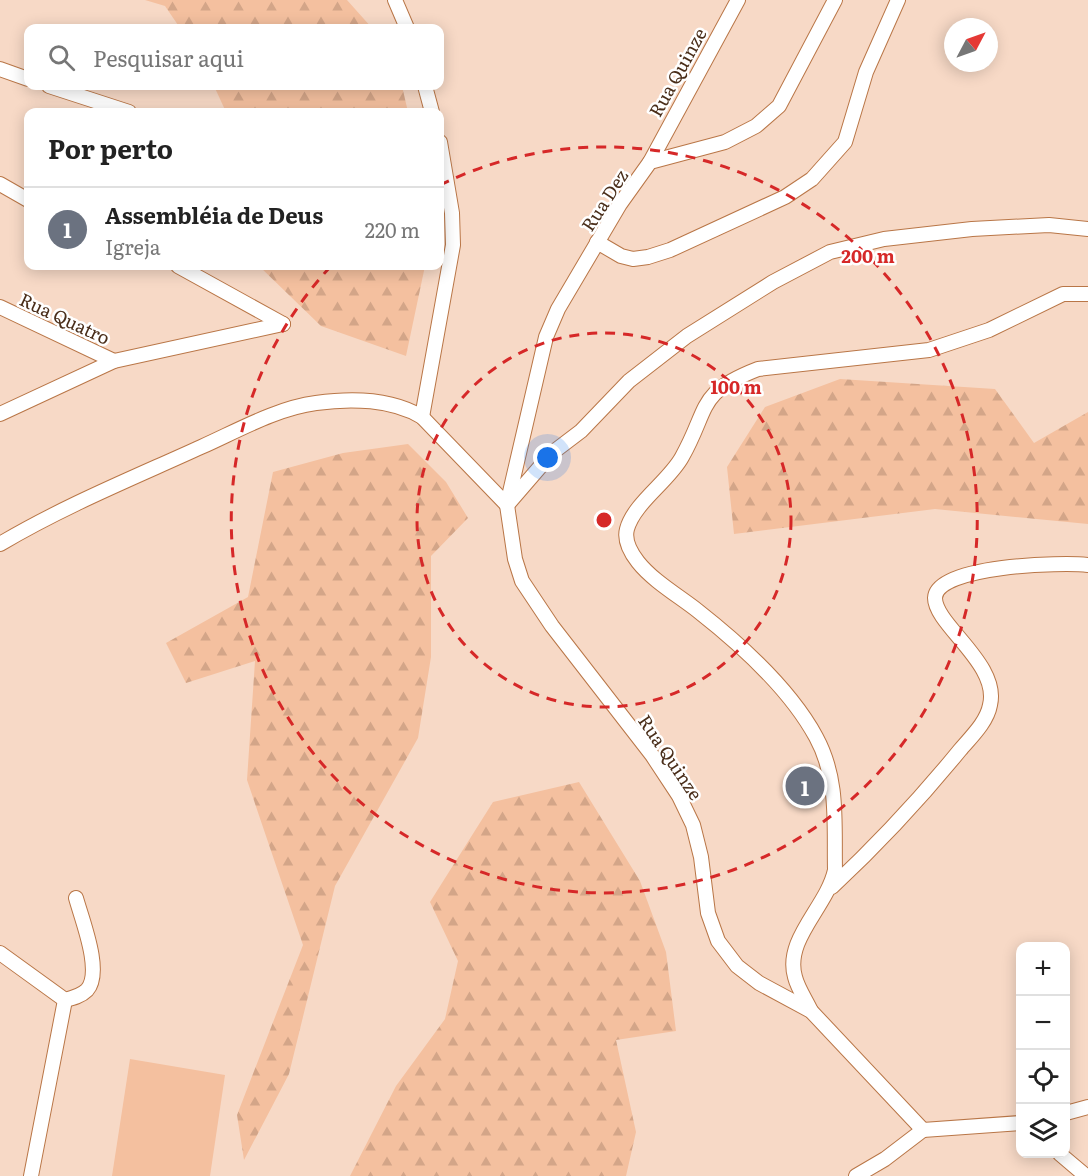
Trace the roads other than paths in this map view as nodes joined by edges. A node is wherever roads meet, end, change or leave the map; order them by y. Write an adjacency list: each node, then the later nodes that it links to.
1 (394, 0): 5 (street)
2 (738, 0): 12 (street, Rua Quinze)
3 (835, 0): 12 (street, Rua Dez)
4 (898, 0): 17 (street)
5 (405, 24)
6 (0, 69): 7 (street)
7 (24, 78)
8 (61, 90): 10 (street)
9 (426, 90): 11 (street)
10 (117, 108)
11 (431, 108)
12 (650, 162): 17 (street, Rua Dez)
13 (444, 166): 23 (street)
14 (0, 184): 15 (street)
15 (24, 198)
16 (1088, 229): 24 (street)
17 (597, 242): 24 (street, Rua Dez)
18 (185, 270): 21 (street)
19 (1088, 294): 27 (street)
20 (0, 307): 21 (street, Rua Quatro)
21 (114, 361): 22 (street)
22 (0, 414)
23 (423, 417): 24 (street); 25 (street)
24 (507, 505): 31 (street, Rua Quinze)
25 (0, 544)
26 (1088, 565): 27 (street)
27 (832, 886): 31 (street)
28 (76, 898): 30 (street)
29 (0, 953): 30 (street)
30 (65, 1000): 37 (street)
31 (811, 1011): 35 (street)
32 (1088, 1107): 33 (street)
33 (1070, 1112)
34 (1016, 1123): 35 (street)
35 (923, 1130): 38 (street)
36 (1064, 1158): 39 (street)
37 (31, 1176)
38 (856, 1176)
39 (1086, 1176)

